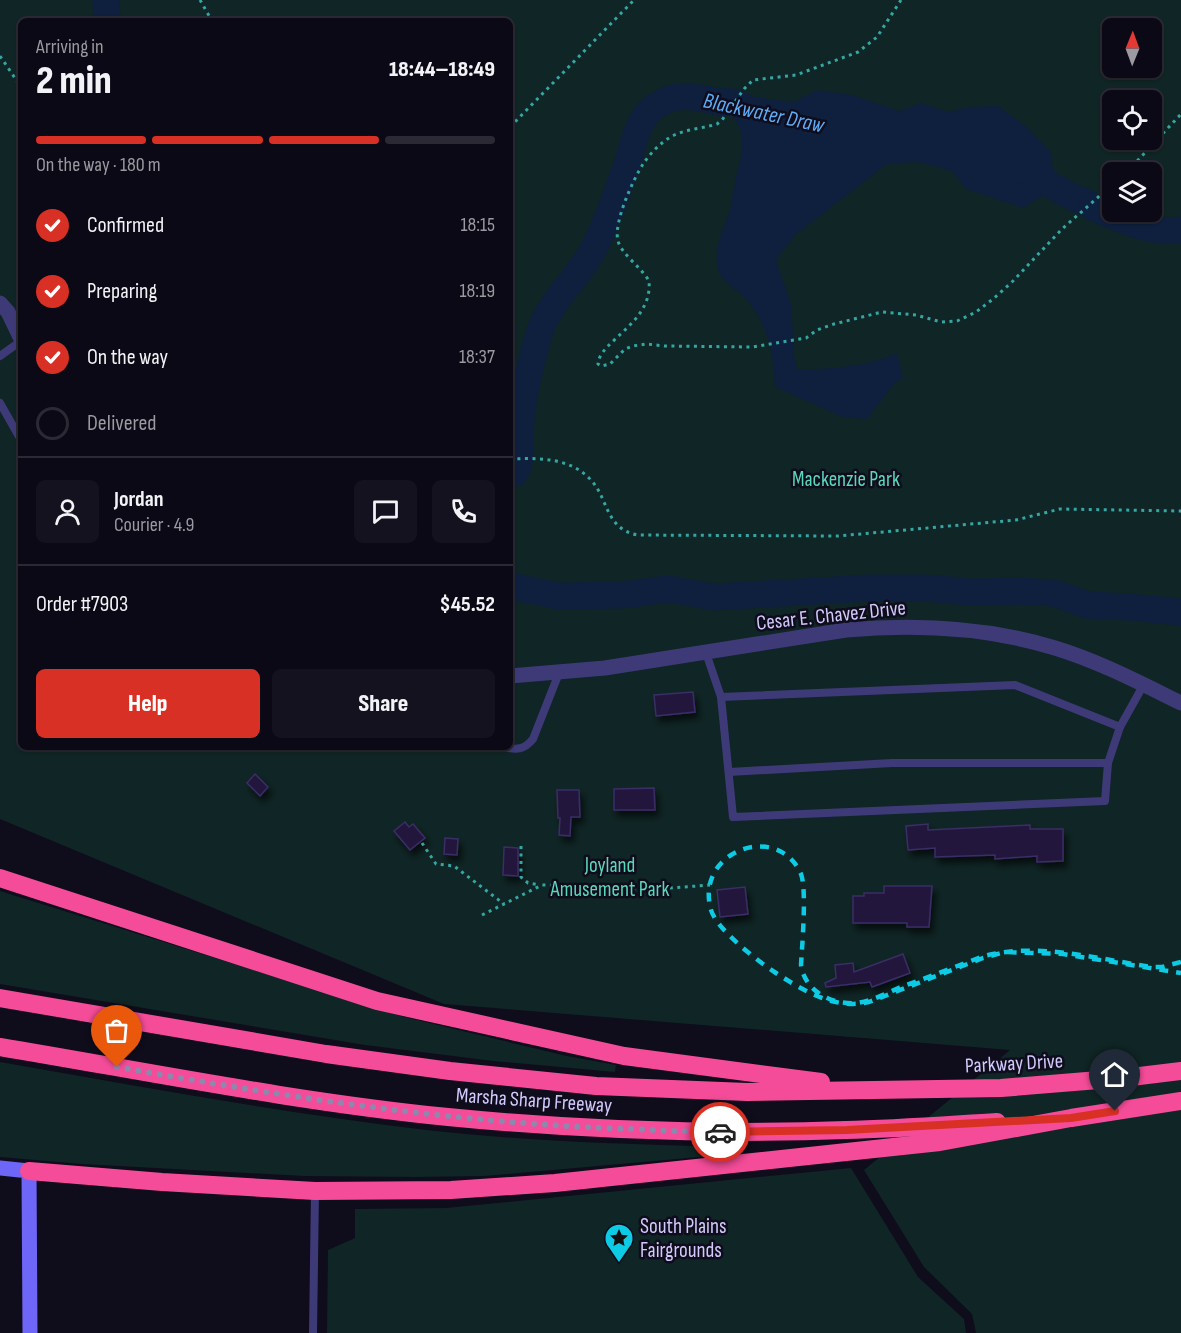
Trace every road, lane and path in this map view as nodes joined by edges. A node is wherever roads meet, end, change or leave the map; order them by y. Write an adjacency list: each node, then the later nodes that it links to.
1 (200, 0): 4 (path)
2 (634, 0): 8 (path)
3 (901, 0): 10 (path)
4 (210, 18)
5 (0, 56): 6 (path)
6 (18, 83)
7 (1181, 114): 9 (path)
8 (513, 124)
9 (1136, 162)
10 (1102, 193)
11 (0, 303): 12 (street)
12 (18, 334)
13 (18, 342): 14 (lane)
14 (0, 356)
15 (0, 403): 16 (lane)
16 (18, 435)
17 (513, 459): 18 (path)
18 (1181, 510)
19 (706, 653): 20 (street, Cesar E. Chavez Drive); 22 (street, Cesar E. Chavez Drive); 23 (lane)
20 (559, 673): 21 (street, Cesar E. Chavez Drive); 26 (lane)
21 (513, 676)
22 (1144, 684): 24 (street, Cesar E. Chavez Drive); 25 (lane)
23 (721, 697): 25 (lane); 28 (lane)
24 (1181, 703)
25 (1120, 727): 27 (lane)
26 (513, 749)
27 (1108, 763): 28 (lane); 28 (lane)
28 (729, 771)
29 (422, 843): 34 (path)
30 (521, 846): 32 (path)
31 (0, 878): 39 (highway)
32 (542, 885): 33 (path); 34 (path)
33 (710, 885)
34 (504, 904): 35 (path)
35 (482, 915)
36 (0, 998): 39 (highway, Marsha Sharp Freeway)
37 (0, 1047): 41 (highway, Marsha Sharp Freeway)
38 (1181, 1071): 39 (highway, Parkway Drive)
39 (885, 1090)
40 (1181, 1101): 41 (highway)
41 (1071, 1118): 44 (highway)
42 (0, 1168): 43 (main road)
43 (29, 1171): 44 (highway); 45 (main road)
44 (315, 1191): 46 (lane)
45 (30, 1333)
46 (313, 1333)

